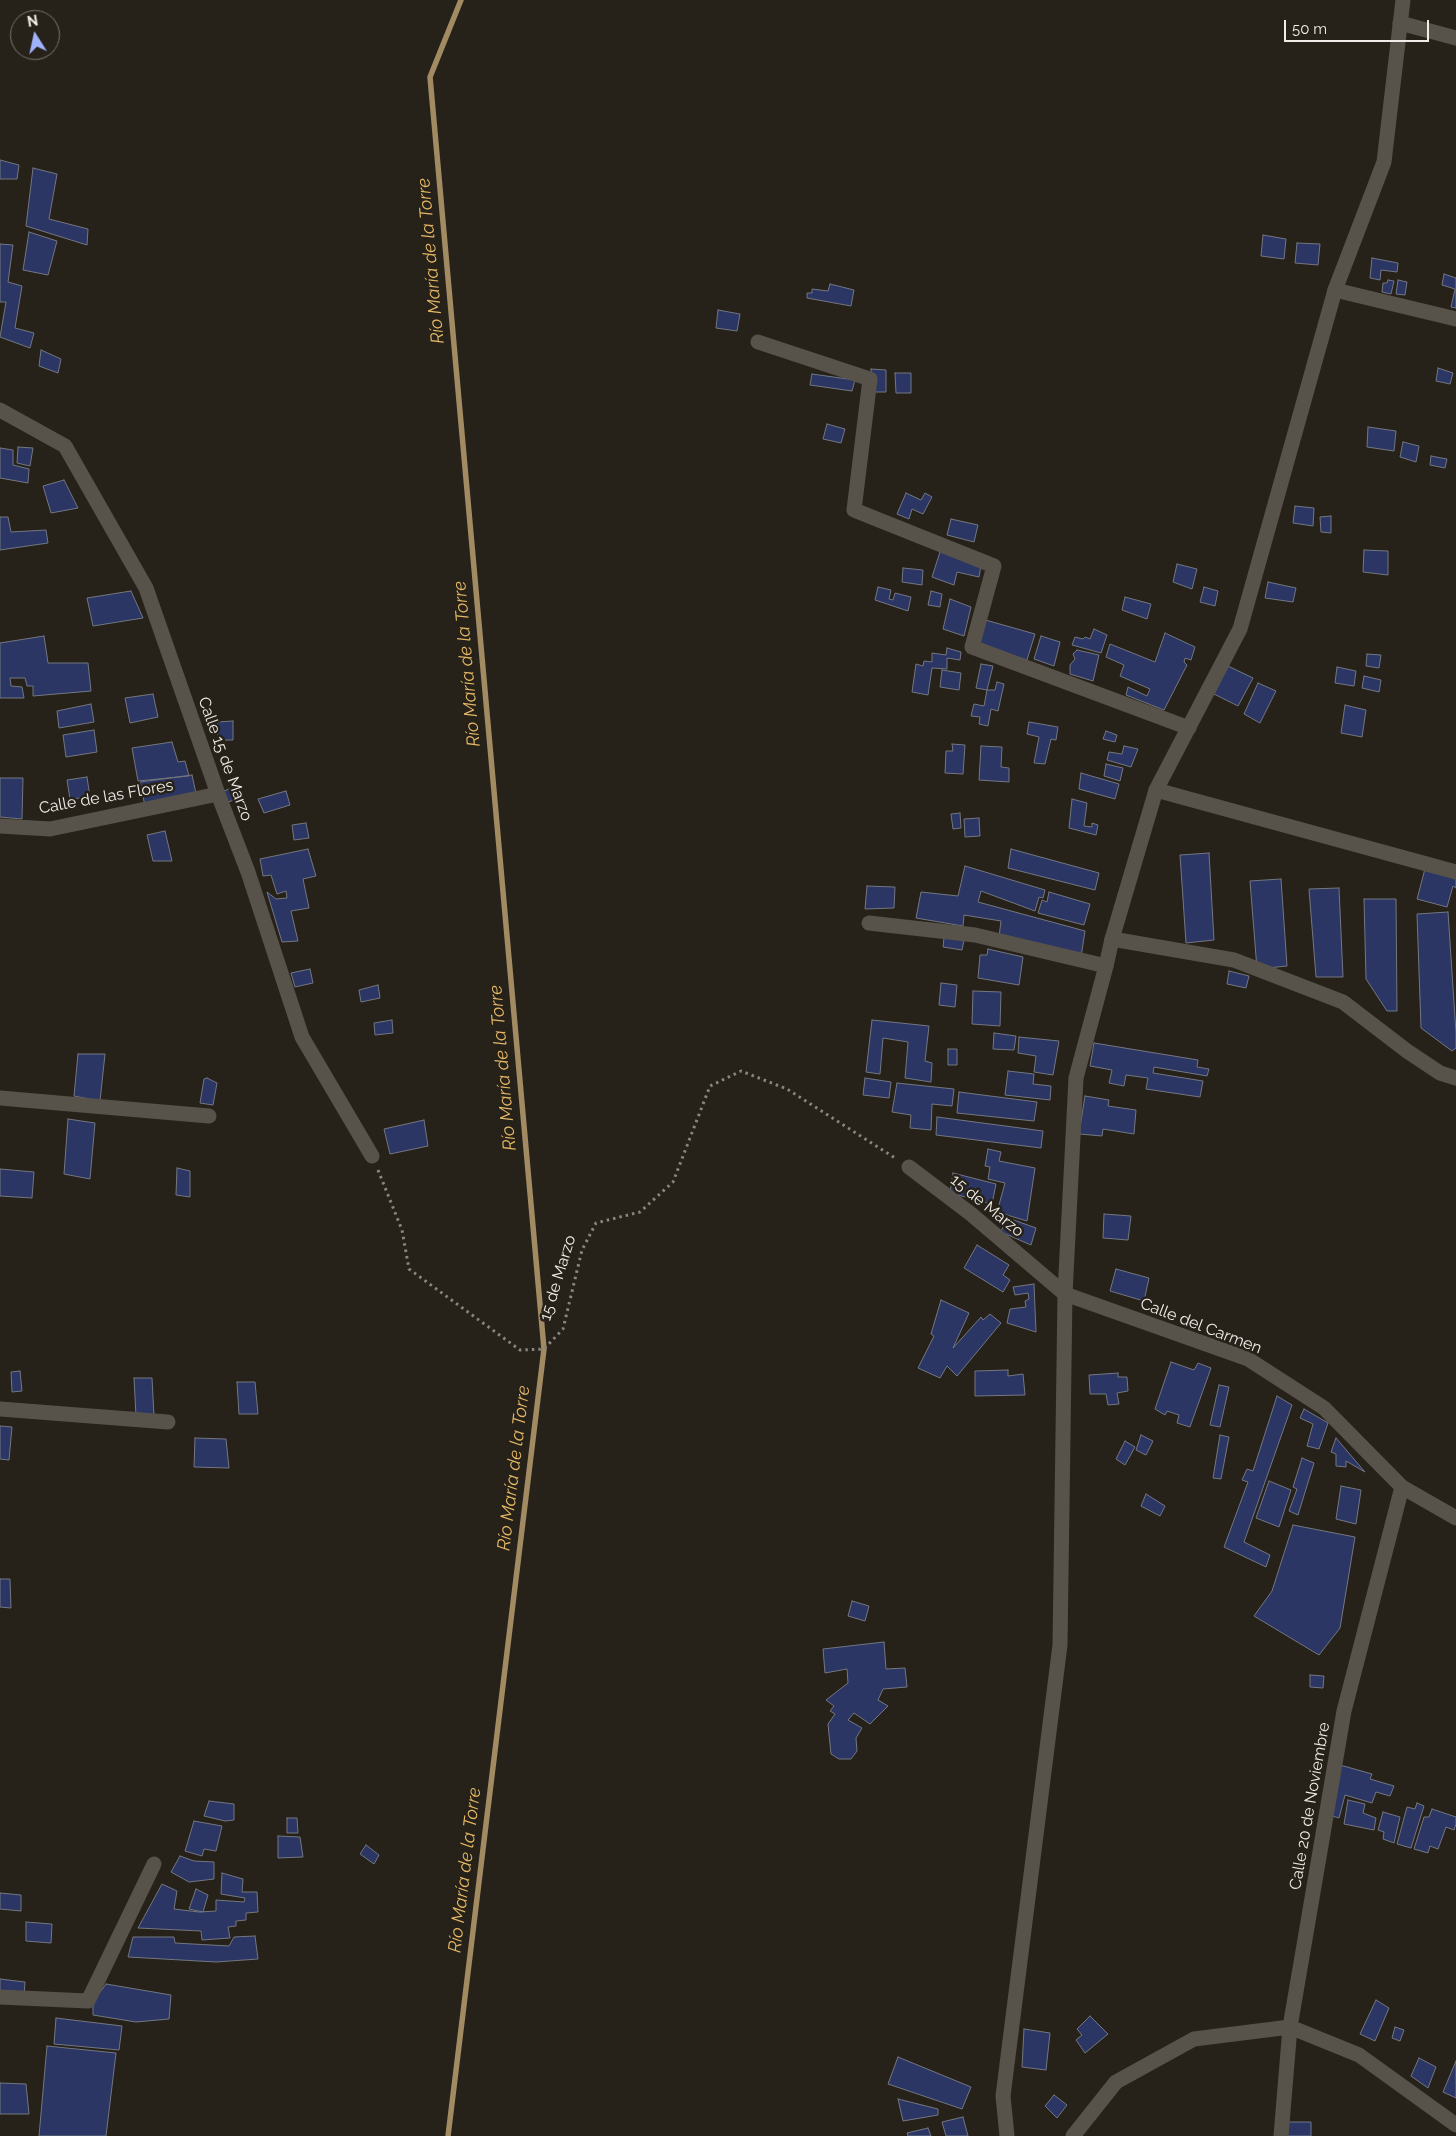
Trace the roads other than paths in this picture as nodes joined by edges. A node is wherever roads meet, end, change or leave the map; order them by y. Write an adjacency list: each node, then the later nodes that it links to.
1 (1403, 0): 2 (street)
2 (1400, 23): 3 (street); 4 (street)
3 (1456, 38)
4 (1335, 290): 5 (street); 8 (street)
5 (1456, 319)
6 (758, 342): 8 (street)
7 (0, 410): 10 (street, Calle 15 de Marzo)
8 (1188, 728): 9 (street)
9 (1156, 790): 12 (street); 14 (street)
10 (218, 794): 11 (street, Calle de las Flores); 19 (street, Calle 15 de Marzo)
11 (0, 826)
12 (1456, 872)
13 (869, 923): 15 (street)
14 (1112, 939): 15 (street); 16 (street)
15 (1106, 966): 21 (street)
16 (1456, 1078)
17 (0, 1098): 18 (street)
18 (208, 1116)
19 (372, 1156)
20 (909, 1167): 21 (street, 15 de Marzo)
21 (1065, 1294): 24 (street, Calle del Carmen); 30 (street)
22 (0, 1410): 23 (street)
23 (168, 1422)
24 (1402, 1486): 25 (street, Calle del Carmen); 28 (street, Calle 20 de Noviembre)
25 (1456, 1518)
26 (154, 1864): 27 (street)
27 (0, 1997)
28 (1290, 2027): 29 (street); 31 (street); 32 (street, Calle 20 de Noviembre)
29 (1456, 2125)
30 (1007, 2136)
31 (1073, 2136)
32 (1281, 2136)

